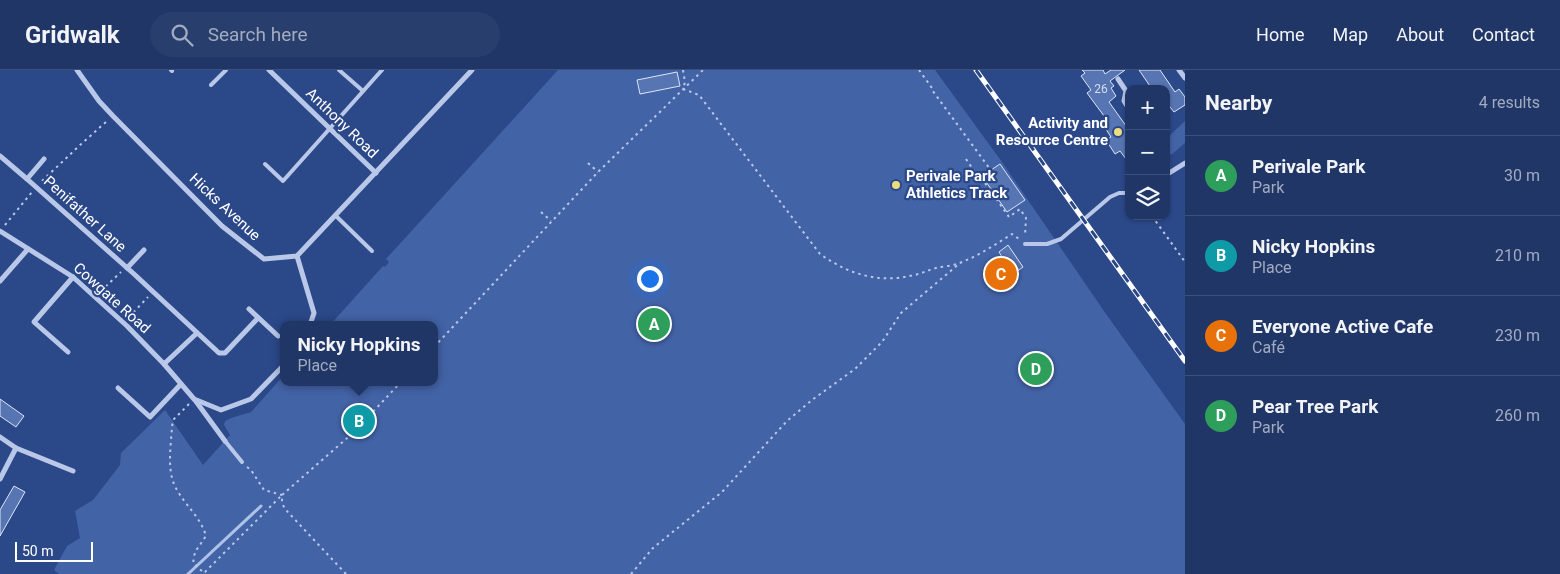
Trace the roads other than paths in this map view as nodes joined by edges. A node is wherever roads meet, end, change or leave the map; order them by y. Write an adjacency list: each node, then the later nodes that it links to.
1 (77, 70): 28 (street, Hicks Avenue)
2 (226, 70): 10 (lane)
3 (269, 70): 13 (street, Anthony Road)
4 (339, 70): 12 (lane)
5 (382, 70): 12 (lane)
6 (472, 70): 18 (street)
7 (1179, 70): 8 (street)
8 (1185, 78)
9 (1118, 79): 11 (street)
10 (210, 85)
11 (1125, 90)
12 (364, 91): 13 (lane)
13 (330, 130): 17 (lane); 18 (street, Anthony Road)
14 (0, 156): 20 (street, Penifather Lane)
15 (44, 159): 20 (street)
16 (1185, 163): 19 (street)
17 (265, 164)
18 (376, 173): 22 (street)
19 (1170, 173)
20 (27, 179): 29 (street, Penifather Lane)
21 (1125, 193): 24 (lane)
22 (336, 216): 27 (lane); 28 (street)
23 (0, 230): 25 (street, Cowgate Road)
24 (1025, 244)
25 (28, 249): 30 (street, Cowgate Road); 31 (street)
26 (144, 250): 29 (street, Penifather Lane)
27 (372, 251)
28 (297, 256): 34 (street)
29 (127, 268): 35 (street, Penifather Lane)
30 (73, 277): 37 (street); 38 (street, Cowgate Road)
31 (0, 281)
32 (249, 309): 33 (street)
33 (258, 318): 35 (street, Penifather Lane); 36 (street)
34 (311, 321)
35 (197, 333): 38 (street)
36 (278, 336)
37 (68, 352)
38 (164, 364): 40 (street, Cowgate Road)
39 (280, 369): 42 (street, Cowgate Road)
40 (181, 384): 41 (street); 42 (street, Cowgate Road)
41 (118, 388)
42 (194, 399): 44 (street, Cowgate Road)
43 (0, 437): 45 (street)
44 (225, 441): 46 (lane)
45 (16, 448): 47 (street); 48 (street)
46 (242, 462)
47 (73, 471)
48 (0, 479)

